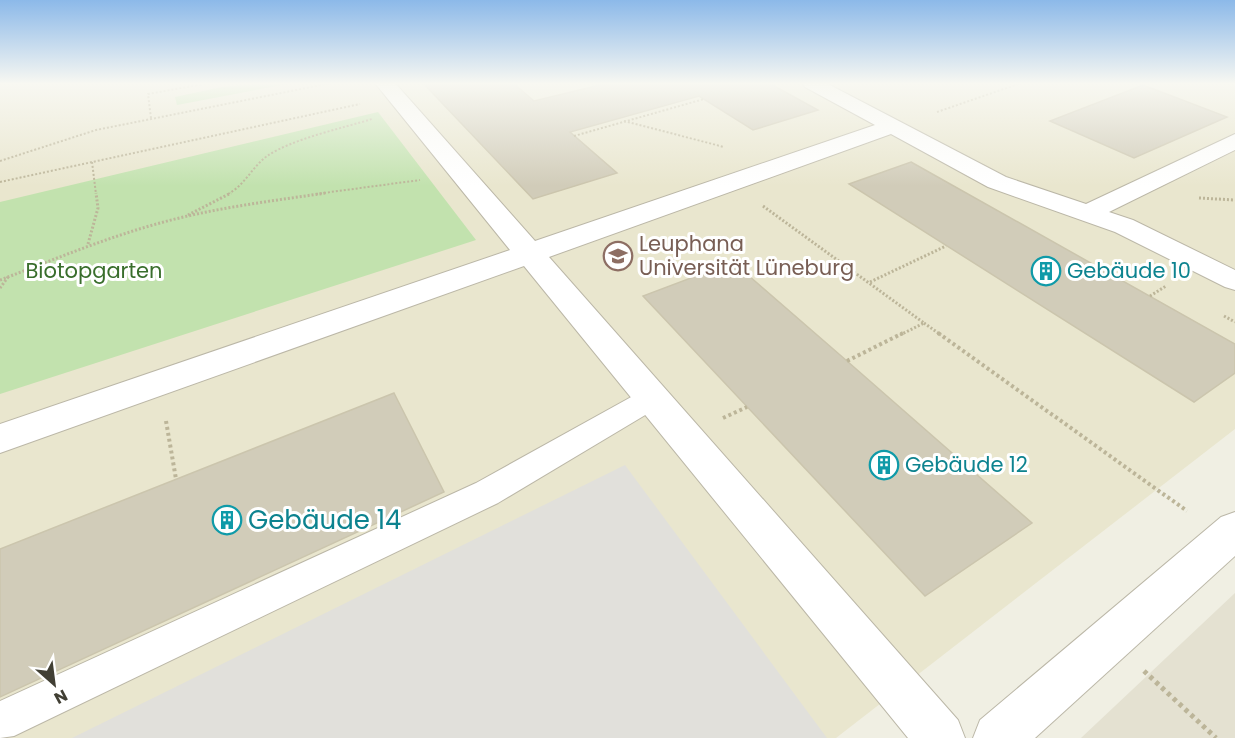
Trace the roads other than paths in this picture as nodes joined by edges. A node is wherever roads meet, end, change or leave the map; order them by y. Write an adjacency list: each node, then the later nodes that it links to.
1 (414, 117): 6 (street)
2 (877, 117): 3 (street)
3 (893, 126): 5 (street); 6 (street)
4 (1235, 141): 5 (street)
5 (1086, 214): 7 (street)
6 (529, 253): 8 (street); 9 (street)
7 (1235, 281)
8 (652, 398): 11 (lane); 12 (street)
9 (0, 439)
10 (1235, 530): 13 (street)
11 (0, 722)
12 (940, 738)
13 (998, 738)

